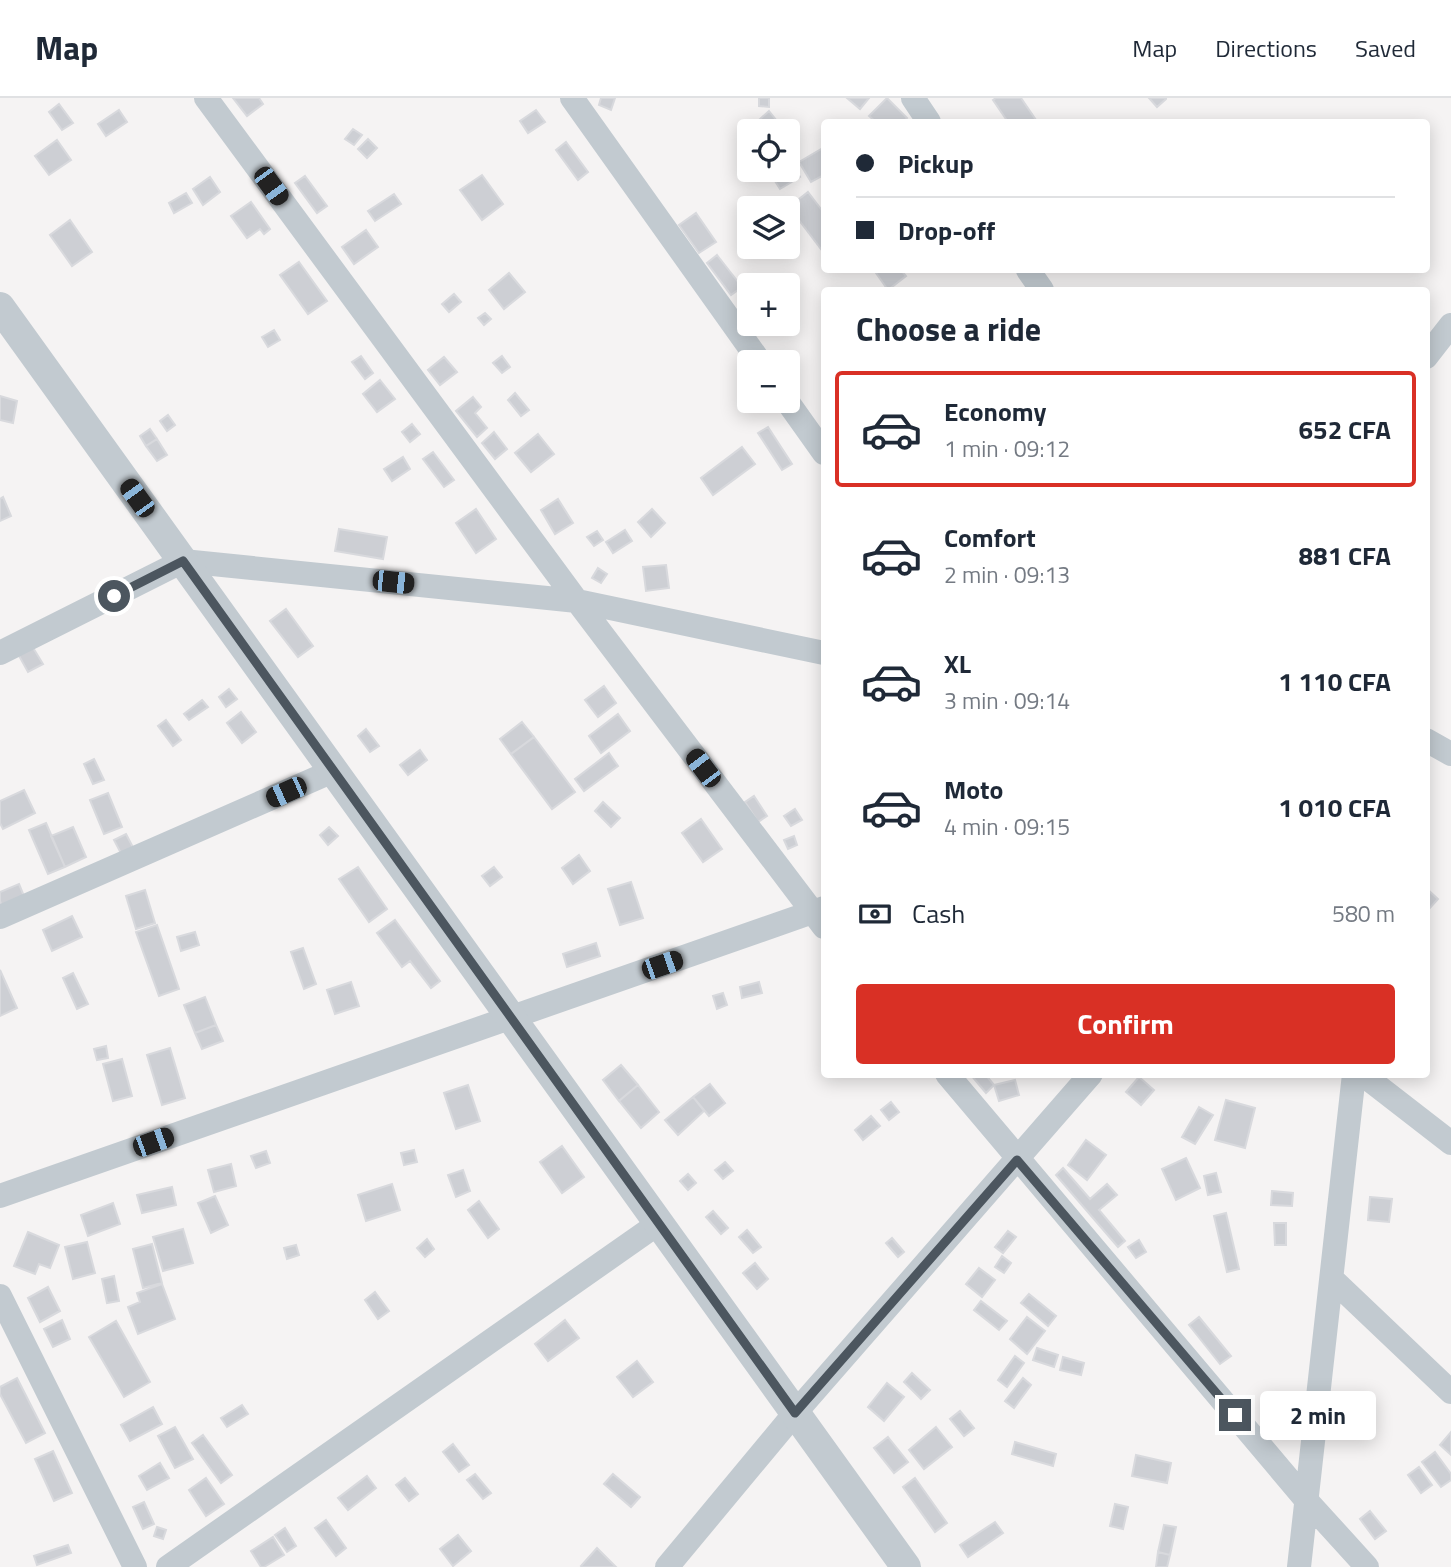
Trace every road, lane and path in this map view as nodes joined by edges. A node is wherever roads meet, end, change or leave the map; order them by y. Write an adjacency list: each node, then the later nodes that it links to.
1 (206, 98): 12 (street)
2 (572, 98): 7 (street)
3 (913, 98): 4 (street)
4 (927, 119)
5 (5, 324): 11 (street)
6 (1451, 325): 8 (street)
7 (751, 350)
8 (1430, 352)
9 (796, 413): 10 (street)
10 (821, 449)
11 (183, 561): 12 (street); 14 (street); 17 (street)
12 (577, 601): 13 (street); 18 (street)
13 (821, 652)
14 (0, 653)
15 (1430, 742): 16 (street)
16 (1451, 754)
17 (334, 771): 19 (street); 20 (street)
18 (821, 916): 20 (street)
19 (0, 917)
20 (510, 1016): 27 (street); 28 (street)
21 (950, 1078): 26 (street)
22 (1088, 1078): 26 (street)
23 (1354, 1078): 29 (street)
24 (1367, 1078): 25 (street)
25 (1451, 1143)
26 (1017, 1160): 32 (street); 33 (street)
27 (0, 1196)
28 (659, 1223): 32 (street); 35 (street)
29 (1332, 1279): 31 (street); 33 (street)
30 (0, 1296): 34 (street)
31 (1451, 1392)
32 (795, 1413): 36 (street); 37 (street)
33 (1307, 1500): 38 (street); 39 (street)
34 (135, 1567)
35 (168, 1567)
36 (667, 1567)
37 (906, 1567)
38 (1299, 1567)
39 (1367, 1567)

